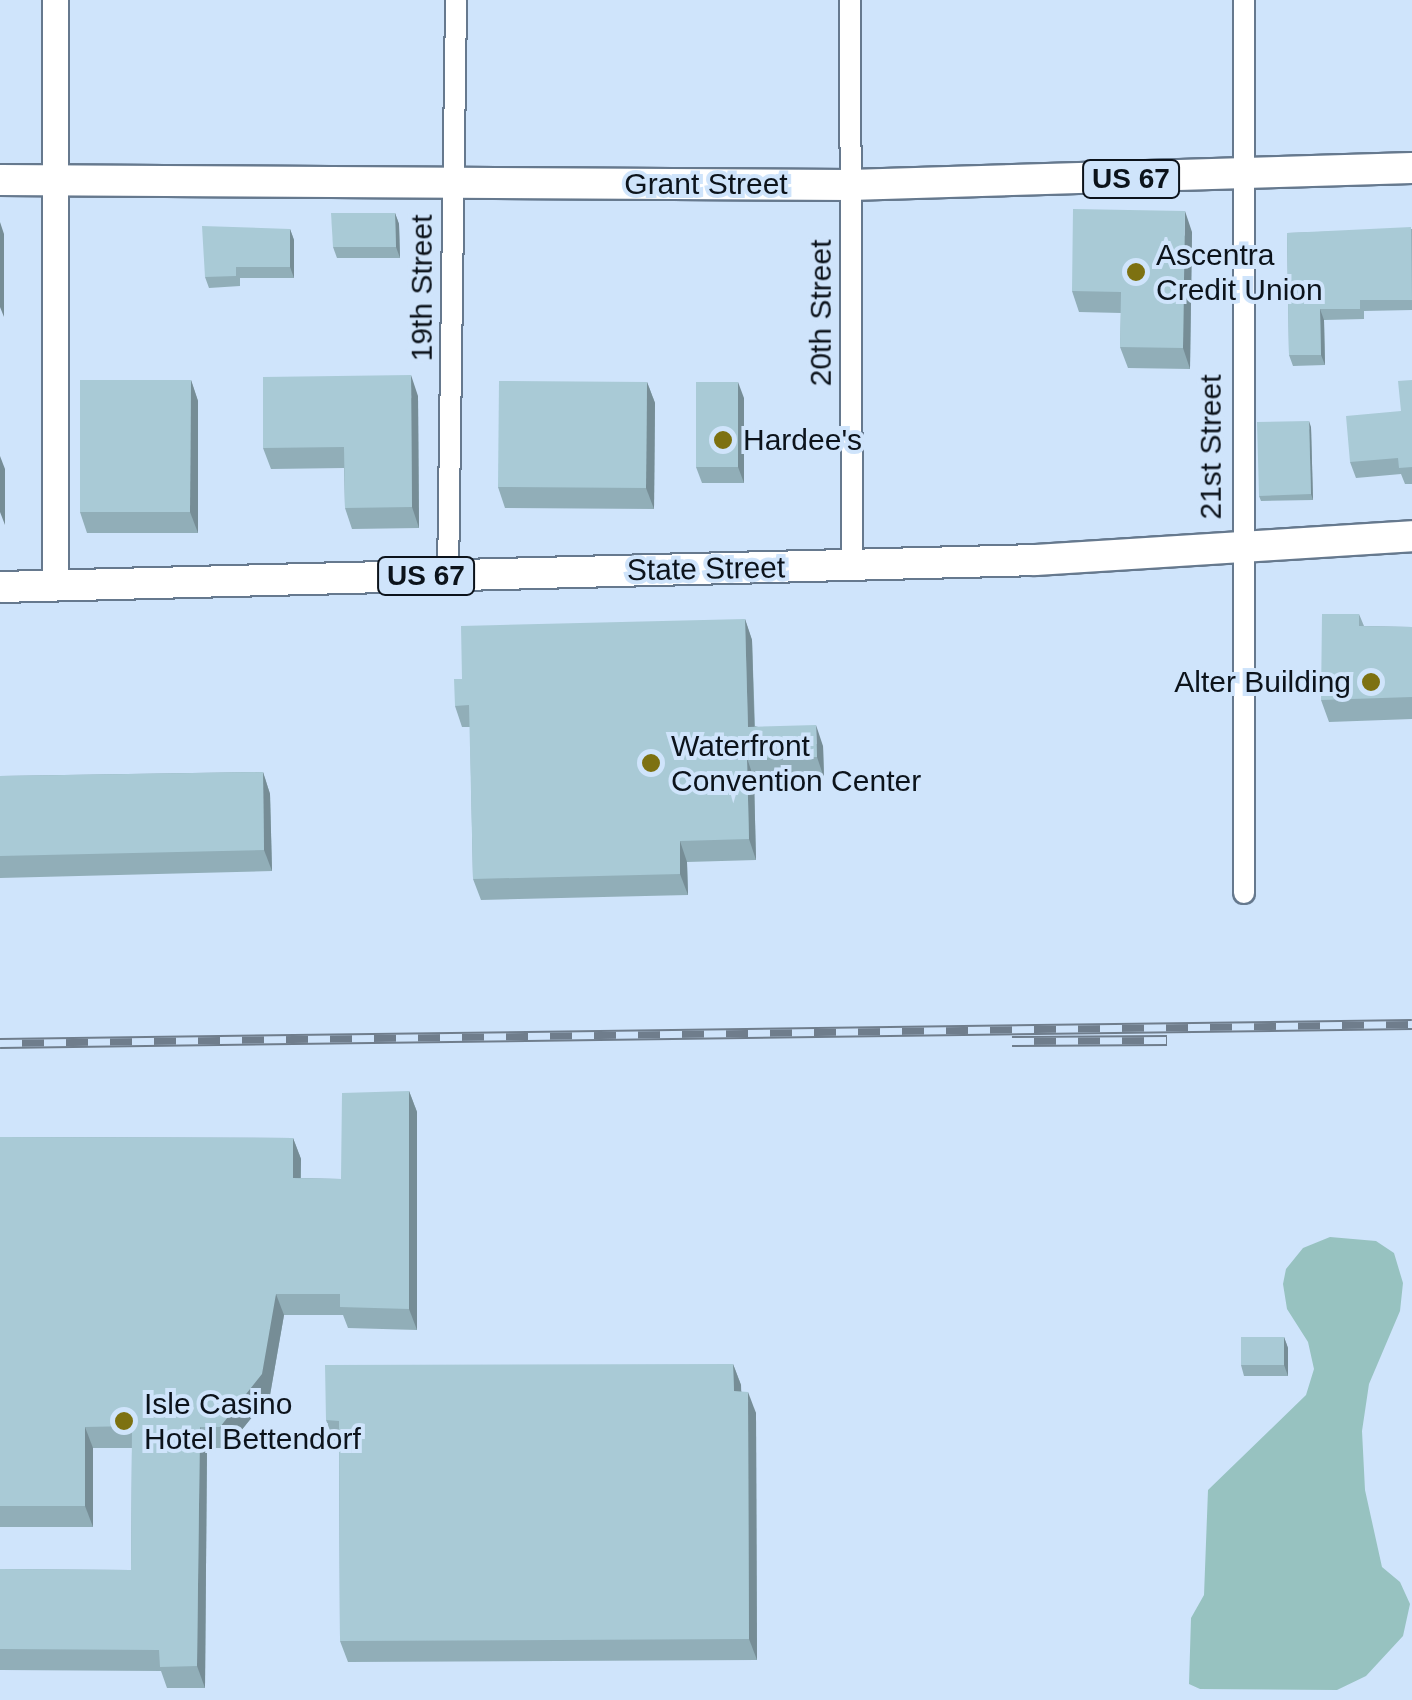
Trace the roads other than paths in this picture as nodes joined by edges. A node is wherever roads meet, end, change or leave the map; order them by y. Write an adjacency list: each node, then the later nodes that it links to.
1 (55, 0): 8 (street)
2 (456, 0): 9 (street, 19th Street)
3 (850, 0): 10 (street, 20th Street)
4 (1244, 0): 6 (street, 21st Street)
5 (1412, 168): 6 (main road, Grant Street / US 67)
6 (1242, 177): 10 (main road, Grant Street / US 67); 12 (street, 21st Street)
7 (0, 180): 8 (main road, Grant Street / US 67)
8 (55, 180): 9 (main road, Grant Street / US 67); 15 (street)
9 (453, 182): 10 (main road, Grant Street / US 67); 14 (street, 19th Street)
10 (850, 185): 13 (street, 20th Street)
11 (1412, 536): 12 (main road, State Street / US 67)
12 (1241, 551): 13 (main road, State Street / US 67); 17 (street, 21st Street)
13 (852, 566): 14 (main road, State Street / US 67)
14 (448, 576): 15 (main road, State Street / US 67)
15 (55, 586): 16 (main road, State Street / US 67)
16 (0, 587)
17 (1244, 893)

